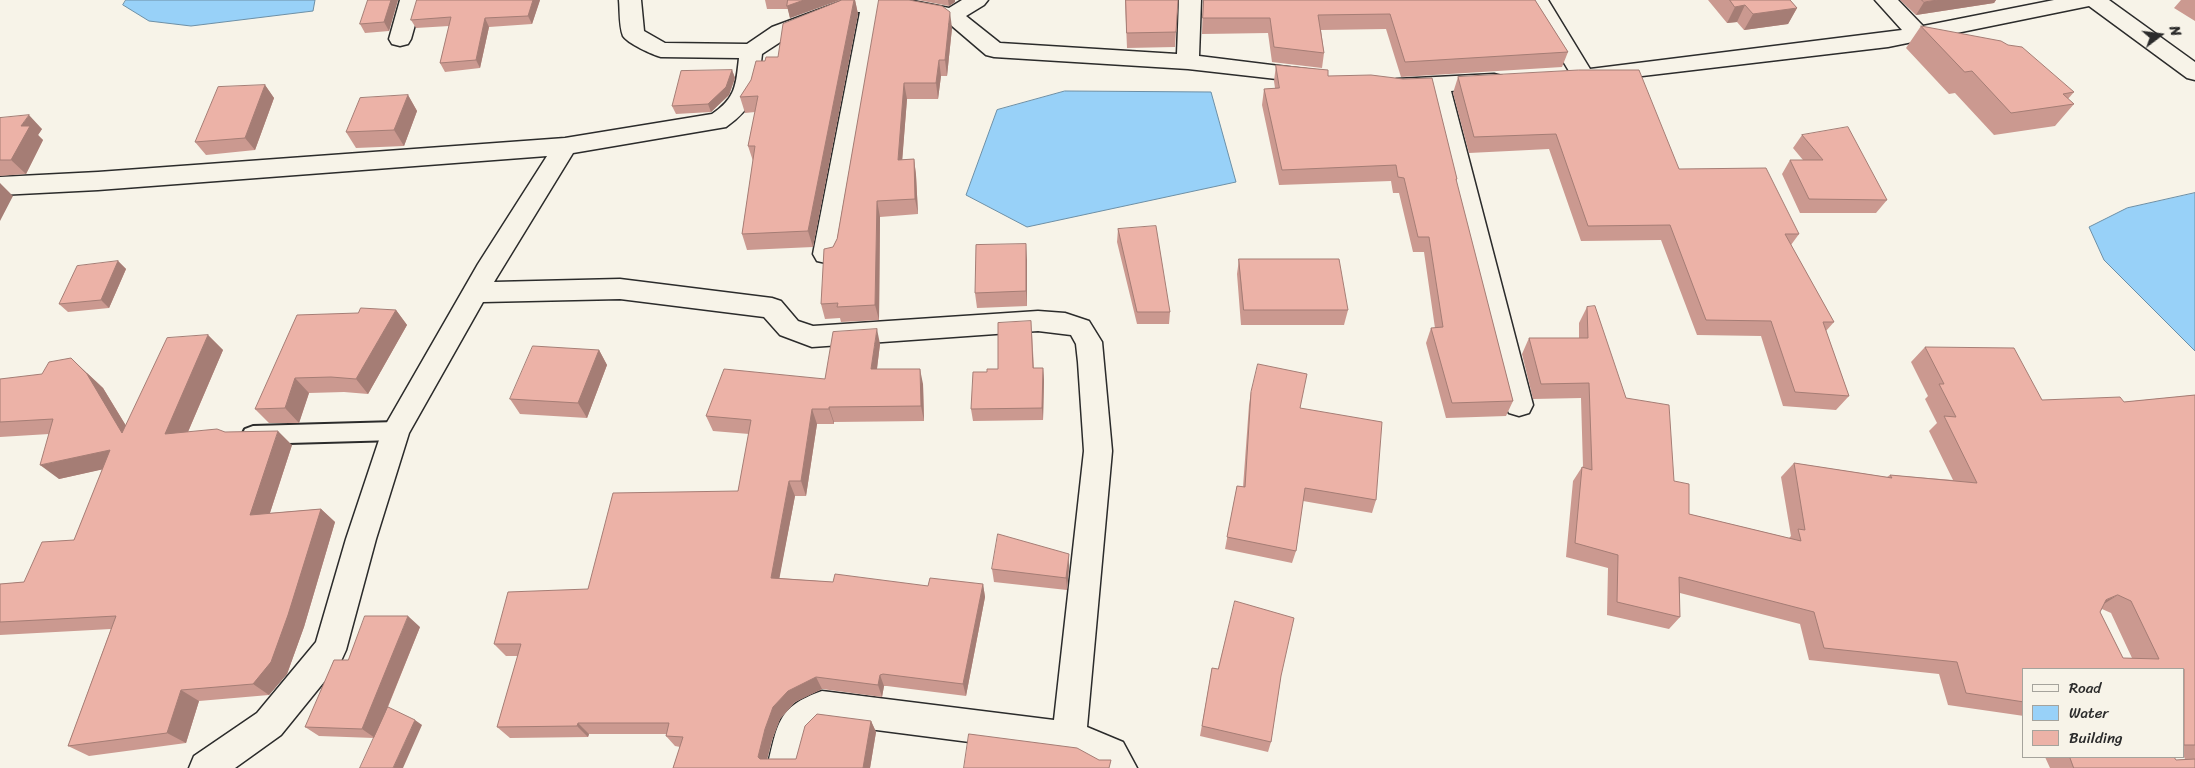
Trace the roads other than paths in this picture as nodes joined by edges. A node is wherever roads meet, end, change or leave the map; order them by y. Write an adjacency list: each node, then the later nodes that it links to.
1 (411, 0): 13 (street)
2 (630, 0): 14 (street)
3 (976, 0): 11 (street)
4 (1190, 0): 15 (street)
5 (1537, 0): 12 (street)
6 (1886, 0): 12 (street)
7 (2087, 0): 10 (street)
8 (2095, 0): 16 (street)
9 (872, 4): 11 (street); 14 (street); 23 (street)
10 (2043, 4): 12 (street)
11 (952, 15): 15 (street)
12 (1918, 34)
13 (400, 39)
14 (751, 51): 21 (street)
15 (1188, 62): 17 (street)
16 (2195, 73)
17 (1332, 78)
18 (1515, 80): 20 (street)
19 (1380, 84): 20 (street)
20 (1438, 84): 25 (street)
21 (565, 146): 22 (street); 24 (street)
22 (0, 186)
23 (826, 254)
24 (476, 292): 26 (street); 28 (street)
25 (1519, 405)
26 (396, 431): 27 (lane); 29 (street)
27 (240, 435)
28 (1069, 739): 30 (street); 31 (street)
29 (206, 768)
30 (784, 768)
31 (1120, 768)

